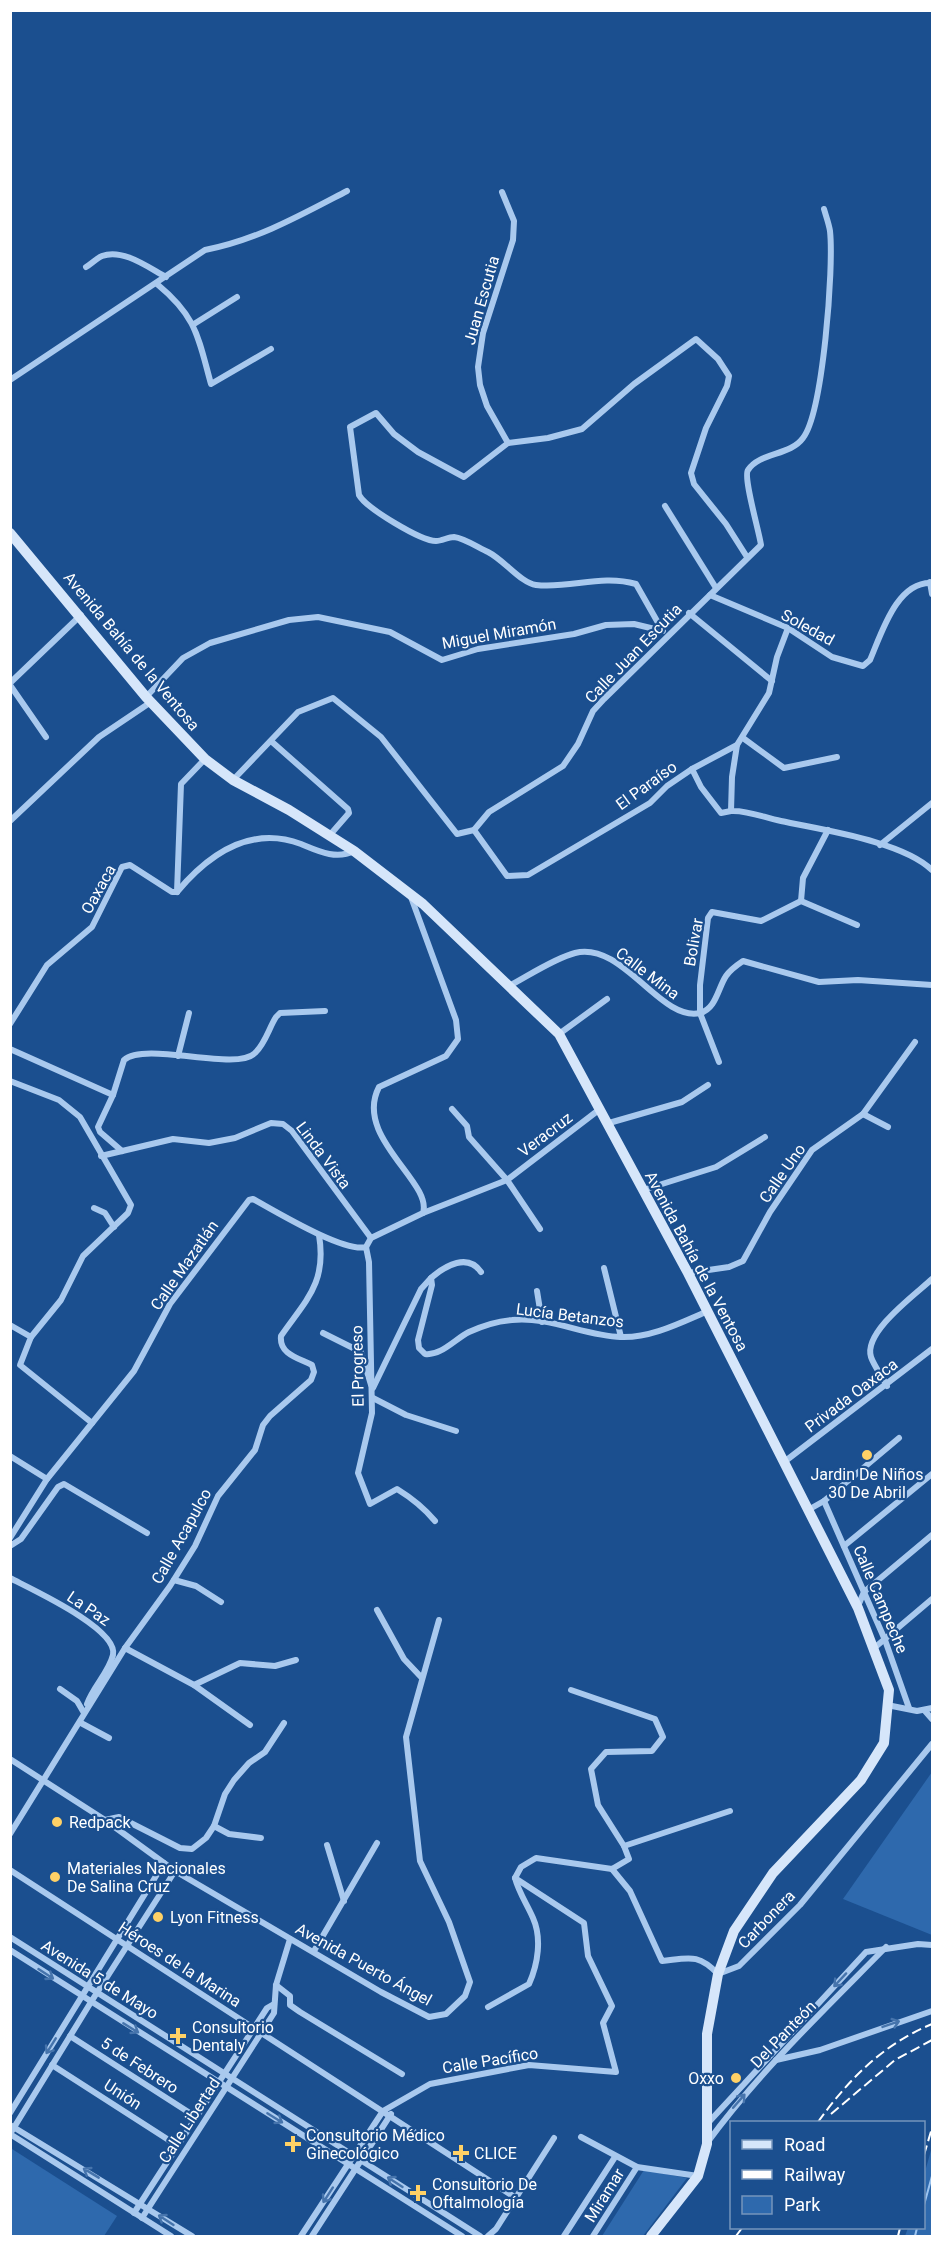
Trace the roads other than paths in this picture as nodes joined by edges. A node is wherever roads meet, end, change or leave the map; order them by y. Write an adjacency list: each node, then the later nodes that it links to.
1 (347, 191): 5 (street)
2 (502, 192): 11 (street, Juan Escutia)
3 (824, 209): 14 (street, Calle Juan Escutia)
4 (86, 267): 5 (street)
5 (166, 277): 6 (street)
6 (157, 284): 8 (street); 10 (street)
7 (237, 297): 8 (street)
8 (194, 324): 9 (street)
9 (271, 349)
10 (10, 380)
11 (508, 443): 14 (street); 21 (street)
12 (665, 506): 16 (street)
13 (10, 533): 20 (main road, Avenida Bahía de la Ventosa)
14 (747, 557): 16 (street, Calle Juan Escutia)
15 (932, 583): 17 (street); 22 (street, Soledad)
16 (716, 588): 18 (street, Calle Juan Escutia)
17 (933, 594)
18 (710, 595): 19 (street, Calle Juan Escutia); 22 (street, Soledad)
19 (689, 614): 23 (street, Calle Juan Escutia); 24 (street)
20 (81, 615): 25 (street); 26 (main road, Avenida Bahía de la Ventosa)
21 (662, 628): 23 (street); 26 (street, Miguel Miramón)
22 (788, 628): 24 (street, El Paraíso)
23 (667, 636): 38 (street, Calle Juan Escutia)
24 (772, 681): 28 (street, El Paraíso)
25 (10, 684): 27 (street)
26 (149, 699): 32 (main road, Avenida Bahía de la Ventosa); 37 (street, Miguel Miramón)
27 (46, 737)
28 (743, 738): 30 (street, El Paraíso); 31 (street)
29 (271, 741): 34 (street); 38 (street); 40 (street)
30 (737, 746): 33 (street, El Paraíso); 36 (street)
31 (837, 757)
32 (205, 759): 34 (main road, Avenida Bahía de la Ventosa); 44 (street)
33 (692, 769): 36 (street); 38 (street, El Paraíso)
34 (233, 780): 40 (main road, Avenida Bahía de la Ventosa)
35 (933, 803): 41 (street)
36 (731, 811): 39 (street)
37 (10, 821)
38 (474, 830)
39 (828, 830): 41 (street); 46 (street)
40 (330, 836): 42 (main road, Avenida Bahía de la Ventosa)
41 (880, 845): 43 (street)
42 (354, 851): 44 (street); 45 (main road, Avenida Bahía de la Ventosa)
43 (933, 870)
44 (177, 892): 54 (street, Oaxaca)
45 (410, 895): 49 (main road, Avenida Bahía de la Ventosa); 74 (street)
46 (801, 901): 47 (street); 53 (street, Bolivar)
47 (857, 926)
48 (933, 985): 53 (street)
49 (509, 986): 53 (street, Calle Mina); 55 (main road, Avenida Bahía de la Ventosa)
50 (606, 999): 55 (street)
51 (325, 1011): 58 (street)
52 (189, 1013): 58 (street)
53 (700, 1013): 59 (street)
54 (10, 1024)
55 (559, 1034): 64 (main road, Avenida Bahía de la Ventosa)
56 (915, 1042): 65 (street, Calle Uno)
57 (10, 1049): 62 (street)
58 (178, 1056): 62 (street)
59 (719, 1062)
60 (10, 1081): 70 (street)
61 (708, 1085): 66 (street)
62 (113, 1095): 69 (street)
63 (452, 1109): 71 (street)
64 (600, 1109): 66 (main road, Avenida Bahía de la Ventosa); 71 (street, Veracruz)
65 (863, 1114): 67 (street); 82 (street, Calle Uno)
66 (609, 1123): 72 (main road, Avenida Bahía de la Ventosa)
67 (888, 1127)
68 (765, 1137): 72 (street)
69 (122, 1151): 70 (street, Linda Vista); 78 (street, Linda Vista)
70 (101, 1156): 75 (street)
71 (507, 1180): 74 (street); 76 (street)
72 (642, 1191): 82 (main road, Avenida Bahía de la Ventosa)
73 (94, 1208): 75 (street)
74 (423, 1214): 78 (street)
75 (114, 1227): 91 (street)
76 (540, 1229)
77 (320, 1235): 79 (street, Calle Mazatlán); 96 (street, Calle Mazatlán); 112 (street, Calle Acapulco)
78 (371, 1238): 79 (street)
79 (366, 1247): 94 (street, El Progreso)
80 (604, 1269): 90 (street)
81 (481, 1272): 83 (street)
82 (688, 1273): 86 (main road, Avenida Bahía de la Ventosa)
83 (431, 1278): 87 (street, Lucía Betanzos); 94 (street)
84 (933, 1279): 93 (street)
85 (537, 1291): 87 (street)
86 (708, 1311): 90 (street, Lucía Betanzos); 100 (main road, Avenida Bahía de la Ventosa)
87 (542, 1322): 90 (street, Lucía Betanzos)
88 (10, 1325): 91 (street)
89 (324, 1333): 94 (street)
90 (621, 1337)
91 (31, 1338): 96 (street)
92 (933, 1349): 93 (street, Privada Oaxaca)
93 (887, 1386): 100 (street, Privada Oaxaca)
94 (373, 1388): 95 (street, El Progreso)
95 (373, 1398): 97 (street); 105 (street, El Progreso)
96 (92, 1423): 102 (street, Calle Mazatlán)
97 (456, 1431)
98 (899, 1438): 103 (street)
99 (10, 1455): 102 (street)
100 (784, 1462): 104 (main road, Avenida Bahía de la Ventosa)
101 (933, 1474): 110 (street)
102 (47, 1479): 108 (street, Calle Mazatlán)
103 (824, 1501): 104 (street); 110 (street, Calle Campeche)
104 (808, 1510): 116 (main road, Avenida Bahía de la Ventosa)
105 (435, 1521)
106 (147, 1533): 109 (street)
107 (933, 1535): 113 (street)
108 (10, 1538)
109 (10, 1546)
110 (844, 1546): 113 (street, Calle Campeche)
111 (10, 1578): 131 (street, La Paz)
112 (174, 1580): 115 (street); 120 (street, Calle Acapulco)
113 (864, 1592): 116 (street); 119 (street, Calle Campeche)
114 (933, 1599): 119 (street)
115 (221, 1602)
116 (858, 1608): 121 (main road, Avenida Bahía de la Ventosa)
117 (377, 1610): 123 (street)
118 (439, 1620): 123 (street, Avenida Puerto Ángel)
119 (885, 1640): 121 (street); 128 (street, Calle Campeche)
120 (125, 1648): 124 (street); 131 (street, Calle Acapulco)
121 (873, 1649): 127 (main road, Avenida Bahía de la Ventosa)
122 (296, 1660): 124 (street)
123 (421, 1677): 161 (street, Avenida Puerto Ángel)
124 (194, 1685): 135 (street)
125 (60, 1689): 131 (street)
126 (571, 1690): 147 (street)
127 (887, 1705): 128 (street); 164 (main road, Avenida Bahía de la Ventosa)
128 (909, 1708): 130 (street)
129 (933, 1708): 130 (street)
130 (926, 1711): 132 (street)
131 (84, 1713): 133 (street, Calle Acapulco)
132 (933, 1719)
133 (81, 1723): 136 (street); 139 (street, Calle Acapulco)
134 (284, 1723): 142 (street)
135 (250, 1725)
136 (109, 1738)
137 (933, 1744): 164 (street, Carbonera)
138 (10, 1759): 139 (street, Avenida Puerto Ángel)
139 (44, 1780): 141 (street, Avenida Puerto Ángel); 143 (street, Calle Acapulco)
140 (730, 1811): 147 (street)
141 (105, 1820): 142 (street); 148 (street, Avenida Puerto Ángel)
142 (214, 1826): 144 (street)
143 (10, 1834)
144 (261, 1838)
145 (377, 1844): 153 (street)
146 (327, 1845): 153 (street)
147 (624, 1846): 149 (street)
148 (164, 1863): 151 (street, Avenida Puerto Ángel); 156 (street)
149 (612, 1869): 152 (street); 164 (street)
150 (10, 1870): 156 (street, Héroes de la Marina)
151 (175, 1871): 155 (street, Avenida Puerto Ángel); 158 (street)
152 (515, 1878): 171 (street); 183 (street, Calle Pacífico)
153 (344, 1901): 161 (street)
154 (10, 1937): 162 (street, Avenida 5 de Mayo)
155 (290, 1939): 161 (street, Avenida Puerto Ángel); 165 (street, Calle Libertad)
156 (118, 1940): 158 (street, Héroes de la Marina); 166 (street)
157 (929, 1945): 159 (street, Del Panteón)
158 (127, 1946): 167 (street); 173 (street, Héroes de la Marina)
159 (886, 1947): 176 (street, Del Panteón); 188 (street, Del Panteón, one-way to 188)
160 (10, 1950): 163 (street, Avenida 5 de Mayo)
161 (314, 1951)
162 (36, 1954): 163 (street); 166 (street, Avenida 5 de Mayo)
163 (30, 1964): 168 (street, Avenida 5 de Mayo, one-way to 168)
164 (718, 1974): 188 (main road, Avenida Bahía de la Ventosa)
165 (276, 1985): 170 (street, Calle Libertad); 179 (street)
166 (88, 1986): 167 (street, Avenida 5 de Mayo); 168 (street)
167 (97, 1992): 169 (street); 178 (street, Avenida 5 de Mayo)
168 (82, 1996): 169 (street, Avenida 5 de Mayo); 185 (street, one-way to 185)
169 (91, 2002): 175 (street); 181 (street, Avenida 5 de Mayo, one-way to 181)
170 (274, 2004): 173 (street, Calle Libertad); 174 (street, Calle Libertad)
171 (488, 2007)
172 (933, 2011): 176 (street, one-way to 172)
173 (254, 2028): 174 (street, Héroes de la Marina); 178 (street, Calle Libertad)
174 (261, 2032): 180 (street, Calle Libertad); 184 (street, Héroes de la Marina)
175 (70, 2036): 177 (street); 187 (street, 5 de Febrero)
176 (776, 2060): 193 (street, Del Panteón, one-way to 176)
177 (52, 2065): 189 (street); 194 (street, Unión)
178 (224, 2074): 180 (street, Avenida 5 de Mayo); 181 (street, Calle Libertad)
179 (402, 2074)
180 (232, 2078): 182 (street, Calle Libertad); 195 (street, Avenida 5 de Mayo)
181 (218, 2083): 182 (street, Avenida 5 de Mayo); 187 (street, Calle Libertad)
182 (226, 2088): 198 (street, Avenida 5 de Mayo, one-way to 198); 204 (street, Calle Libertad)
183 (395, 2105): 184 (street, Calle Pacífico); 186 (street)
184 (383, 2111): 186 (street, Héroes de la Marina); 195 (street, Calle Pacífico)
185 (10, 2112)
186 (390, 2116): 197 (street); 202 (street, Héroes de la Marina)
187 (196, 2117): 194 (street, Calle Libertad)
188 (708, 2123): 193 (main road, Avenida Bahía de la Ventosa)
189 (13, 2126): 190 (street); 203 (street, one-way to 189)
190 (10, 2134): 205 (street)
191 (581, 2137): 196 (street)
192 (554, 2138): 202 (street)
193 (707, 2144): 201 (main road, Avenida Bahía de la Ventosa)
194 (178, 2145): 203 (street, Calle Libertad)
195 (353, 2155): 197 (street, Avenida 5 de Mayo); 198 (street, Calle Pacífico)
196 (615, 2157): 199 (street); 216 (street)
197 (361, 2160): 200 (street); 213 (street, Avenida 5 de Mayo, one-way to 197)
198 (348, 2163): 200 (street, Avenida 5 de Mayo); 210 (street, Calle Pacífico, one-way to 210)
199 (638, 2167): 201 (street); 217 (street, Miramar)
200 (356, 2169): 211 (street); 212 (street, Avenida 5 de Mayo)
201 (698, 2176): 218 (main road)
202 (516, 2198): 207 (street)
203 (141, 2204): 204 (street); 205 (street, Calle Libertad)
204 (148, 2208): 206 (street, Calle Libertad); 209 (street, one-way to 204)
205 (134, 2213): 206 (street)
206 (142, 2218): 208 (street)
207 (496, 2229): 214 (street); 215 (street)
208 (171, 2236)
209 (192, 2236)
210 (301, 2236)
211 (312, 2236)
212 (462, 2236)
213 (480, 2236)
214 (488, 2236)
215 (494, 2236)
216 (564, 2236)
217 (593, 2236)
218 (651, 2236)

